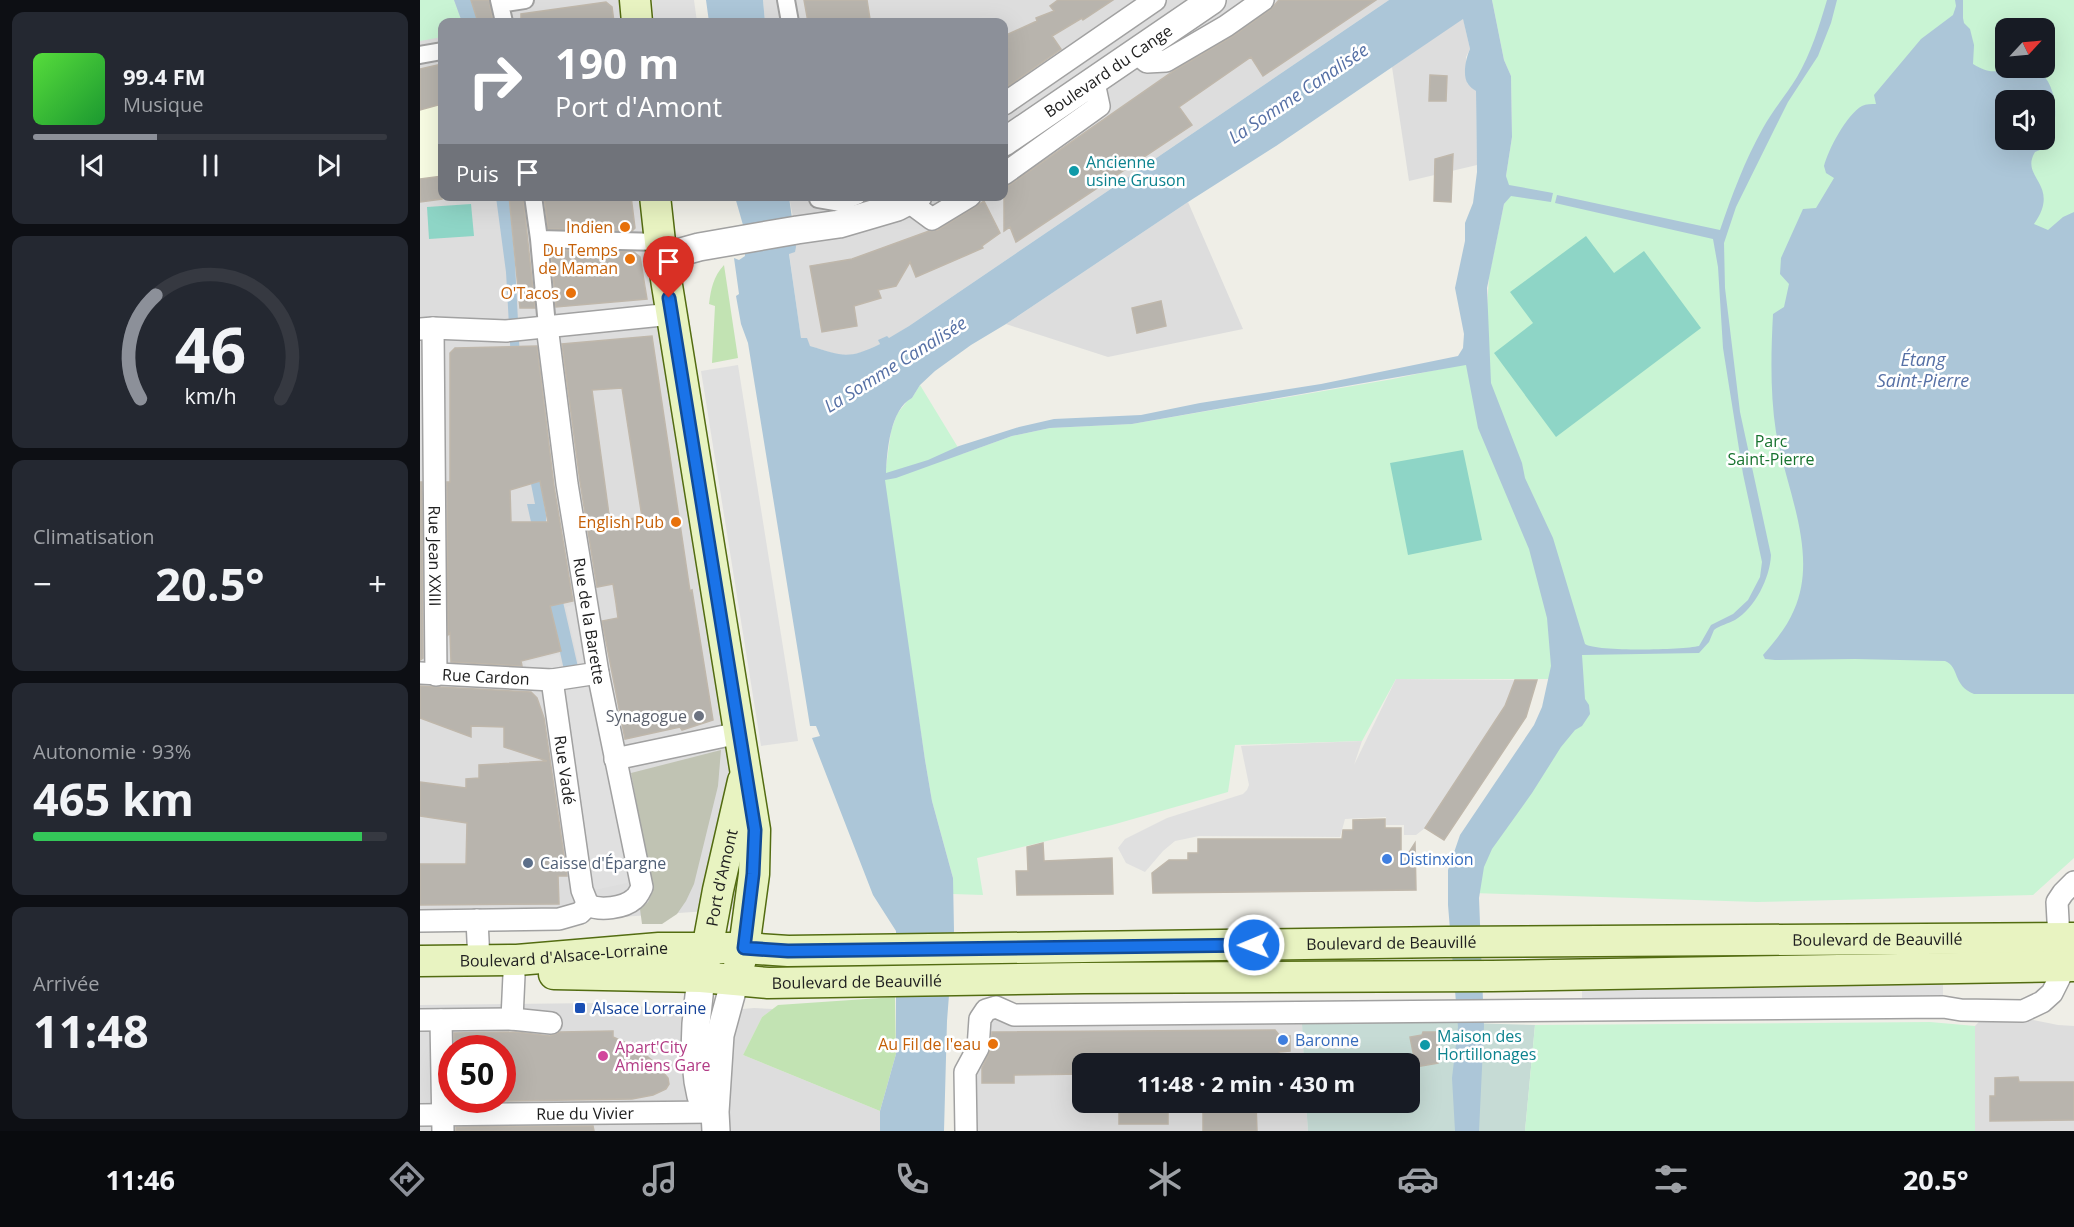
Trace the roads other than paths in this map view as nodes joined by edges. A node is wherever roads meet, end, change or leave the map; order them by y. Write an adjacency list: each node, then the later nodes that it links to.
1 (525, 0): 7 (street)
2 (635, 0): 9 (main road)
3 (786, 0): 10 (street)
4 (1155, 0): 15 (street)
5 (1212, 0): 12 (street, Boulevard du Cange)
6 (1263, 0): 12 (street)
7 (500, 2): 8 (street)
8 (503, 18)
9 (637, 18)
10 (788, 18)
11 (438, 52): 13 (street)
12 (1135, 52): 14 (street, Boulevard du Cange)
13 (420, 55)
14 (1088, 84): 16 (street, Boulevard du Cange); 17 (street)
15 (1008, 101)
16 (1008, 139)
17 (1008, 171)
18 (533, 201): 25 (street)
19 (656, 201): 26 (main road, Port d'Amont)
20 (830, 201): 21 (street)
21 (846, 201)
22 (904, 201): 26 (street)
23 (915, 201): 24 (street)
24 (962, 201)
25 (539, 239): 26 (street); 28 (street)
26 (661, 250): 27 (main road, Port d'Amont)
27 (672, 314): 28 (street); 33 (main road, Port d'Amont)
28 (547, 326): 29 (street); 30 (street, Rue de la Barette)
29 (426, 329): 31 (street, Rue Jean XXIII)
30 (598, 673): 32 (street); 34 (street, Rue de la Barette)
31 (428, 674): 32 (street, Rue Cardon)
32 (552, 680): 37 (street, Rue Vadé)
33 (739, 733): 34 (street); 35 (main road, Port d'Amont)
34 (615, 759): 37 (street, Rue de la Barette)
35 (745, 772): 41 (main road, Port d'Amont); 43 (main road, Port d'Amont)
36 (2074, 882): 40 (street, Boulevard de Beauvillé)
37 (588, 905): 38 (street)
38 (477, 920): 39 (street); 45 (street)
39 (420, 921)
40 (2065, 945): 42 (main road, Boulevard de Beauvillé); 50 (main road, Boulevard de Beauvillé); 50 (street, Boulevard de Beauvillé)
41 (709, 947): 43 (main road, Boulevard de Beauvillé); 45 (main road, Boulevard d'Alsace-Lorraine); 48 (main road, Port d'Amont)
42 (1094, 947): 43 (main road, Boulevard de Beauvillé); 50 (street)
43 (744, 948): 49 (main road, Port d'Amont)
44 (420, 961): 45 (main road, Boulevard d'Alsace-Lorraine)
45 (479, 961)
46 (514, 975): 47 (main road, Boulevard d'Alsace-Lorraine); 48 (main road, Boulevard d'Alsace-Lorraine); 51 (street)
47 (420, 977)
48 (701, 977): 49 (main road, Boulevard de Beauvillé); 56 (street)
49 (735, 980): 50 (main road, Boulevard de Beauvillé); 56 (street)
50 (1020, 990): 58 (street, Boulevard de Beauvillé)
51 (512, 1019): 53 (street); 54 (street)
52 (420, 1020): 53 (street)
53 (441, 1020): 57 (street)
54 (551, 1023)
55 (420, 1115): 57 (street, Rue du Vivier)
56 (716, 1122): 57 (street, Rue du Vivier)
57 (442, 1123)
58 (966, 1131)

